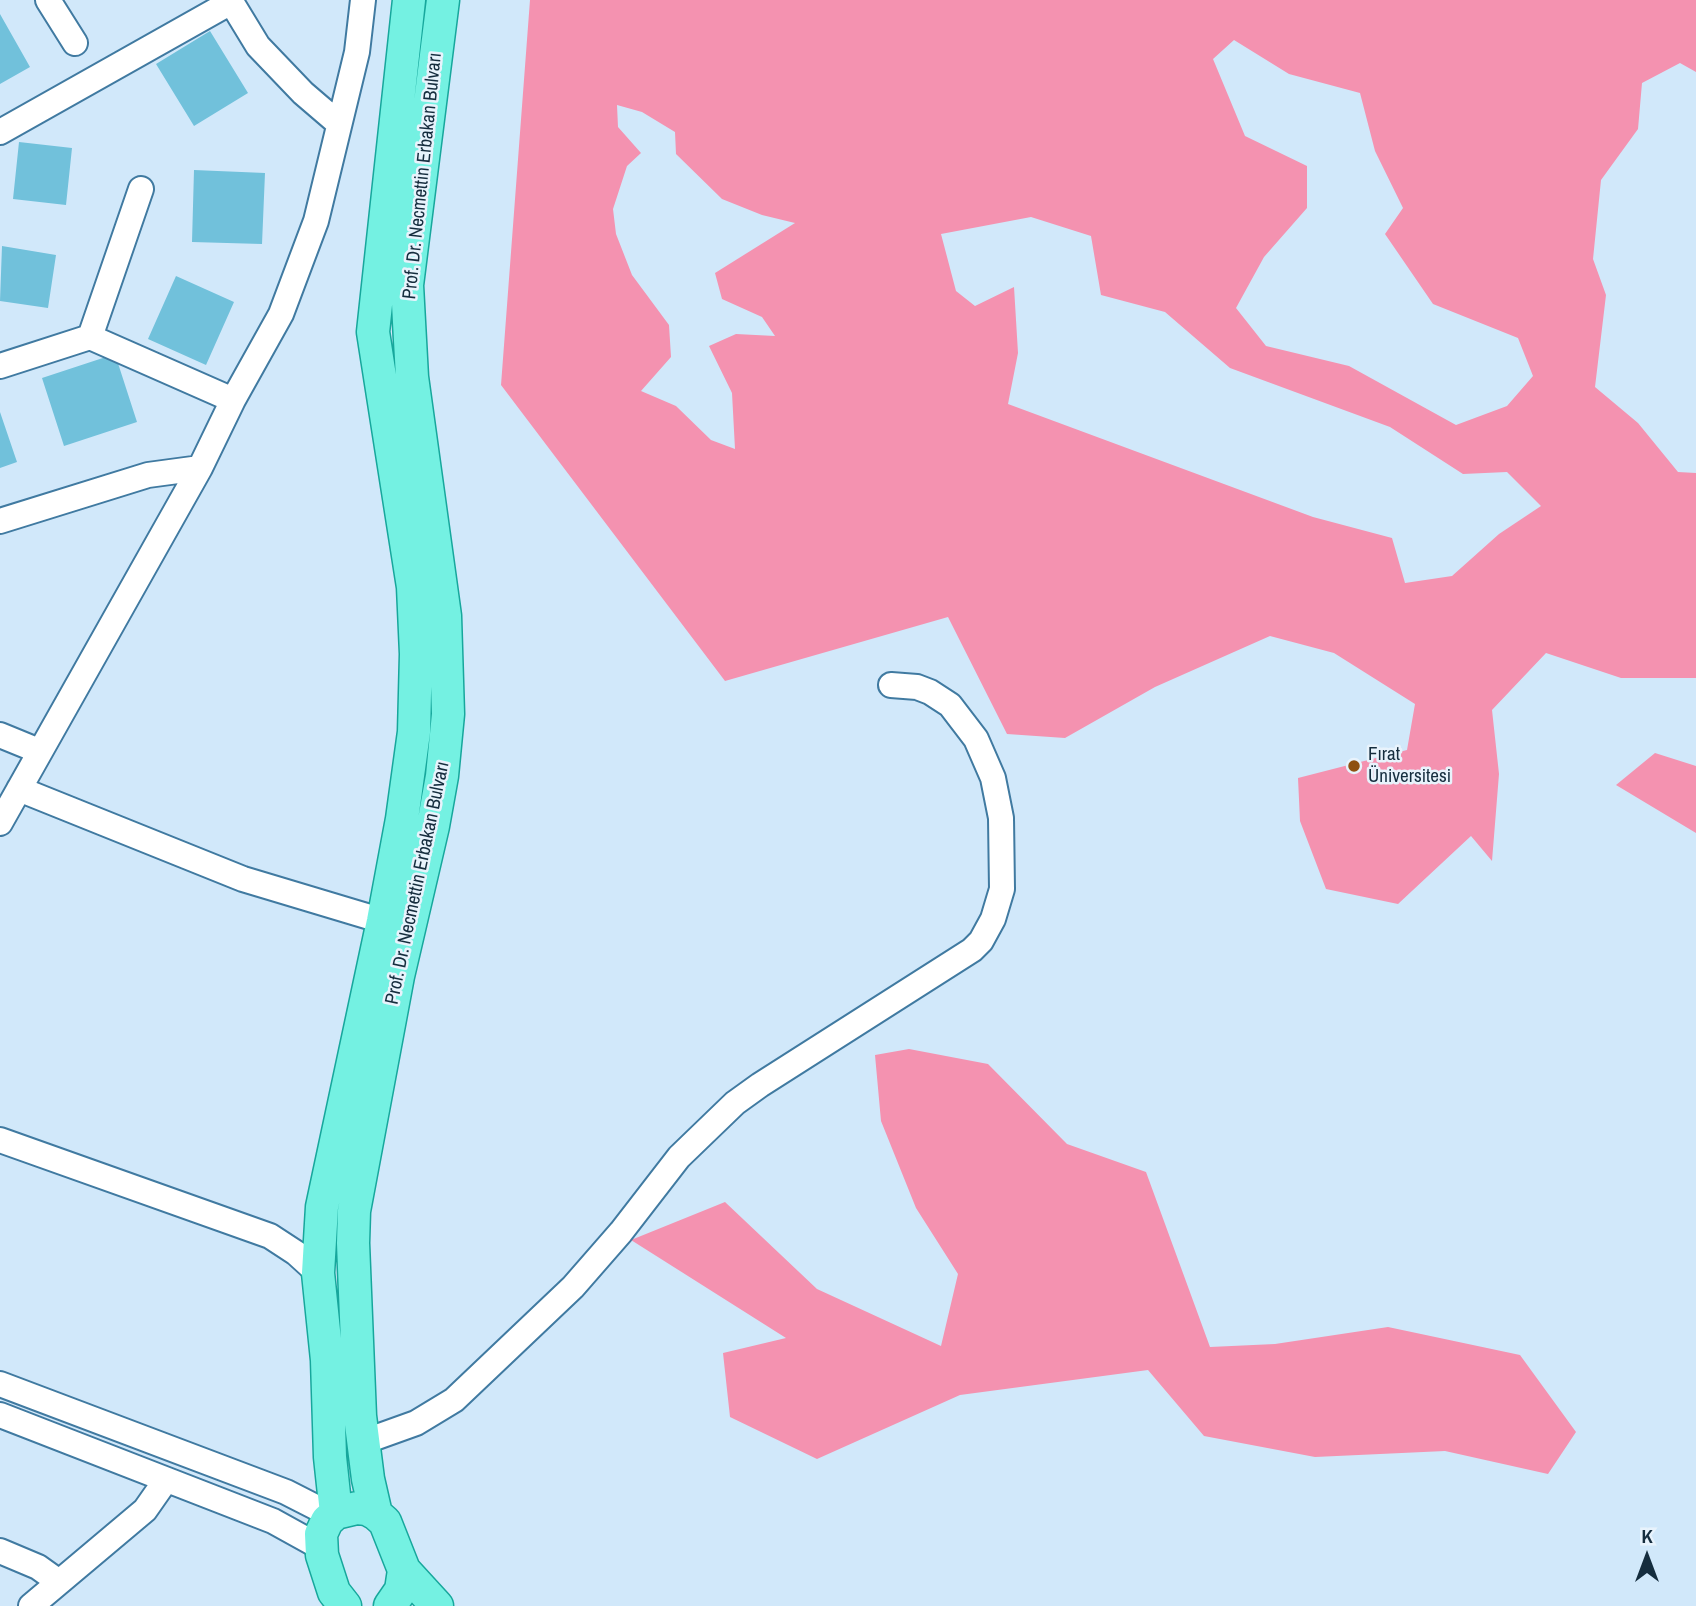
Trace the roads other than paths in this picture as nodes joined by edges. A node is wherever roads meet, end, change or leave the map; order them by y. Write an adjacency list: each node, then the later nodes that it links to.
1 (48, 0): 6 (street)
2 (363, 0): 7 (street)
3 (409, 0): 20 (main road, Prof. Dr. Necmettin Erbakan Bulvarı)
4 (443, 0): 25 (main road, Prof. Dr. Necmettin Erbakan Bulvarı)
5 (231, 1): 7 (street); 8 (street)
6 (75, 43)
7 (338, 124): 12 (street)
8 (0, 132)
9 (141, 189): 10 (street)
10 (90, 337): 11 (street); 12 (street)
11 (0, 366)
12 (233, 400): 13 (street)
13 (200, 468): 14 (street); 17 (street)
14 (0, 521)
15 (891, 685): 25 (street)
16 (0, 735): 17 (street)
17 (39, 751): 18 (street)
18 (19, 789): 19 (street); 20 (street)
19 (0, 823)
20 (383, 922): 22 (main road, Prof. Dr. Necmettin Erbakan Bulvarı)
21 (0, 1140): 22 (street)
22 (318, 1273): 27 (main road, Prof. Dr. Necmettin Erbakan Bulvarı)
23 (0, 1384): 27 (street)
24 (0, 1415): 26 (street)
25 (363, 1442): 28 (main road, Prof. Dr. Necmettin Erbakan Bulvarı)
26 (166, 1479): 29 (street); 32 (street)
27 (335, 1514): 28 (main road); 29 (main road)
28 (376, 1514): 31 (main road, Prof. Dr. Necmettin Erbakan Bulvarı)
29 (320, 1547): 33 (main road)
30 (0, 1551): 32 (street)
31 (404, 1570): 35 (main road); 36 (main road)
32 (59, 1582): 34 (street)
33 (334, 1601)
34 (31, 1606)
35 (390, 1606)
36 (437, 1606)

